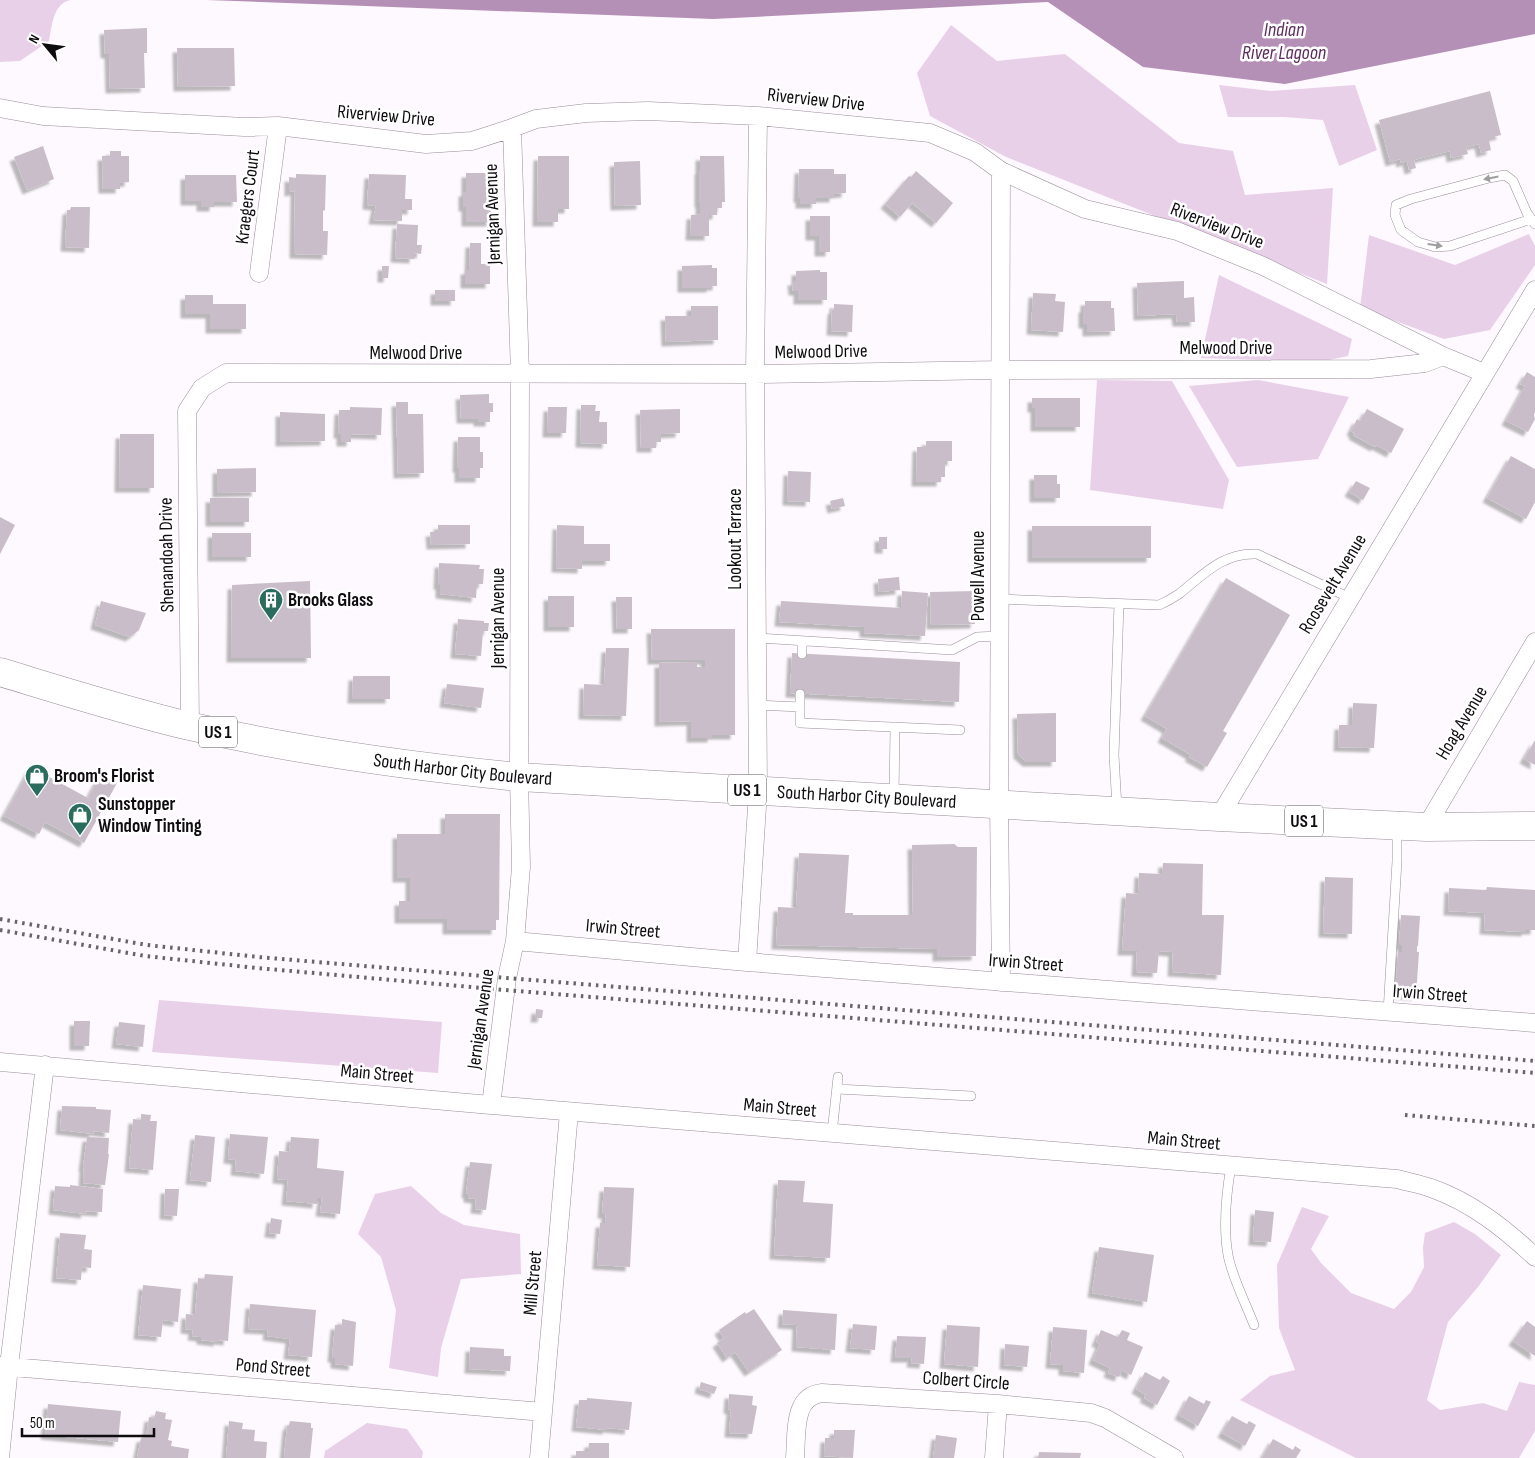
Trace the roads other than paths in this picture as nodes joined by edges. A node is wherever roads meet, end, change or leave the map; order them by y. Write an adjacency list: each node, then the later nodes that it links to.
1 (0, 108): 3 (street, Riverview Drive)
2 (758, 116): 4 (street, Riverview Drive); 5 (street, Riverview Drive); 13 (street, Lookout Terrace)
3 (278, 126): 4 (street, Riverview Drive); 7 (street, Kraegers Court)
4 (512, 128): 12 (street, Jernigan Avenue)
5 (1001, 171): 9 (street, Riverview Drive); 10 (street, Powell Avenue)
6 (1533, 222): 6 (lane, one-way to 6)
7 (259, 272)
8 (1535, 290): 11 (street)
9 (1443, 356): 10 (street, Melwood Drive); 11 (street, Riverview Drive)
10 (1000, 370): 13 (street, Melwood Drive); 16 (street, Powell Avenue)
11 (1484, 373): 15 (street, Roosevelt Avenue)
12 (520, 374): 13 (street, Melwood Drive); 14 (street, Melwood Drive); 30 (street, Jernigan Avenue)
13 (755, 374): 19 (street, Lookout Terrace)
14 (202, 388): 27 (street, Shenandoah Drive)
15 (1350, 598): 17 (lane); 35 (street, Roosevelt Avenue)
16 (1000, 599): 17 (lane); 18 (street, Powell Avenue)
17 (1119, 604): 34 (lane)
18 (999, 636): 20 (lane); 33 (street, Powell Avenue)
19 (757, 638): 20 (lane); 25 (street, Lookout Terrace)
20 (802, 640): 22 (lane)
21 (1535, 642): 37 (street, Hoag Avenue)
22 (802, 654)
23 (0, 672): 27 (main road, South Harbor City Boulevard / US 1)
24 (800, 694): 26 (lane)
25 (758, 705): 26 (lane); 31 (street, Lookout Terrace)
26 (800, 707): 28 (lane)
27 (190, 726): 30 (main road, South Harbor City Boulevard / US 1)
28 (895, 727): 29 (lane); 32 (lane)
29 (960, 730)
30 (519, 777): 31 (main road, South Harbor City Boulevard / US 1); 39 (street, Jernigan Avenue)
31 (758, 791): 32 (main road, South Harbor City Boulevard / US 1); 40 (street, Lookout Terrace)
32 (894, 798): 33 (main road, South Harbor City Boulevard / US 1)
33 (998, 804): 34 (main road, South Harbor City Boulevard / US 1); 41 (street, Powell Avenue)
34 (1117, 811): 35 (main road, South Harbor City Boulevard / US 1)
35 (1219, 817): 36 (main road, South Harbor City Boulevard / US 1)
36 (1396, 825): 37 (main road, South Harbor City Boulevard / US 1); 42 (lane)
37 (1426, 826): 38 (main road, South Harbor City Boulevard / US 1)
38 (1535, 826)
39 (515, 941): 40 (street, Irwin Street); 49 (street, Jernigan Avenue)
40 (747, 962): 41 (street, Irwin Street)
41 (1002, 982): 42 (street, Irwin Street)
42 (1388, 1012): 43 (street, Irwin Street)
43 (1535, 1023)
44 (0, 1062): 45 (street, Main Street)
45 (45, 1065): 49 (street, Main Street); 55 (street)
46 (838, 1077): 47 (lane)
47 (837, 1089): 48 (lane); 51 (lane)
48 (971, 1096)
49 (491, 1106): 50 (street, Main Street)
50 (569, 1112): 51 (street, Main Street); 57 (street, Mill Street)
51 (832, 1133): 52 (street, Main Street)
52 (1230, 1166): 53 (street, Main Street); 54 (lane)
53 (1535, 1257)
54 (1254, 1325)
55 (4, 1366): 57 (street, Pond Street); 58 (street)
56 (998, 1404): 60 (street, Colbert Circle); 61 (street); 62 (street, Colbert Circle)
57 (543, 1412): 59 (street, Mill Street)
58 (0, 1458)
59 (539, 1458)
60 (795, 1458)
61 (994, 1458)
62 (1174, 1458)

